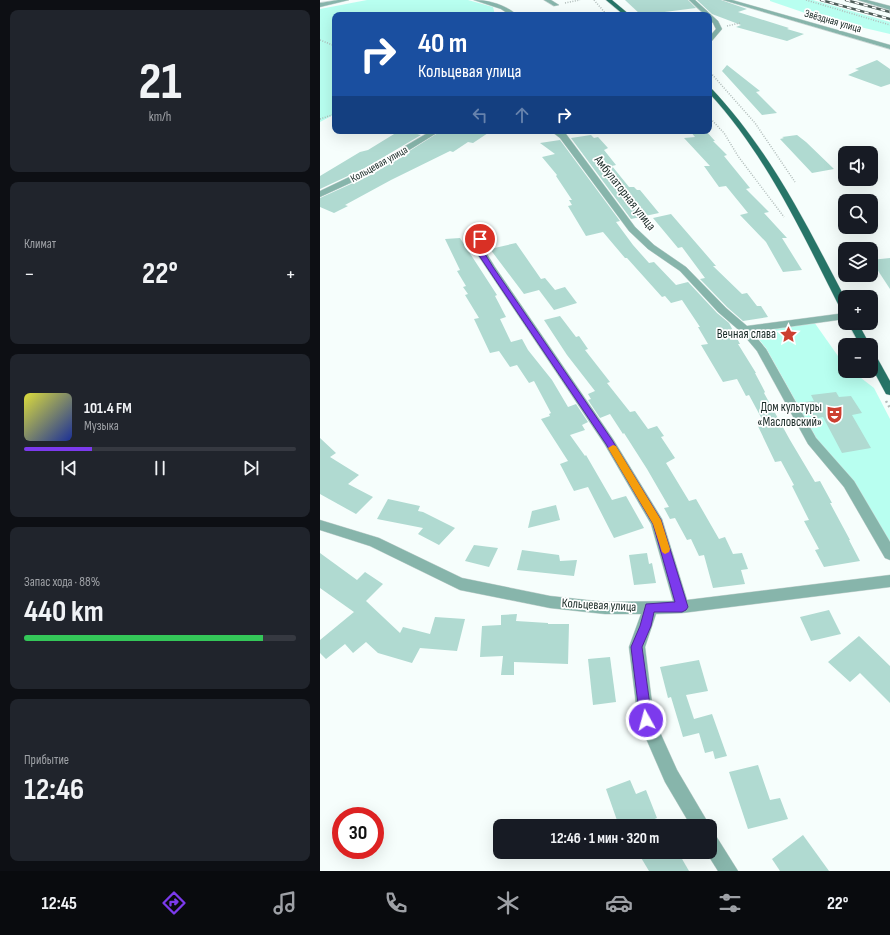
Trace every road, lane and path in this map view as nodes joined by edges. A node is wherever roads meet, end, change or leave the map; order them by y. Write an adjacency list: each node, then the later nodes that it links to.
1 (346, 0): 11 (street)
2 (477, 0): 14 (street)
3 (548, 0): 12 (street)
4 (580, 0): 12 (path)
5 (594, 0): 15 (path)
6 (609, 0): 16 (main road)
7 (692, 0): 17 (street)
8 (726, 0): 21 (street, Звёздная улица)
9 (806, 0): 19 (path)
10 (861, 0): 13 (street)
11 (320, 5)
12 (556, 5)
13 (890, 8)
14 (509, 12)
15 (604, 12)
16 (623, 12)
17 (704, 12)
18 (712, 19): 20 (street)
19 (890, 25)
20 (712, 37)
21 (862, 39): 24 (street, Звёздная улица); 25 (street)
22 (320, 40): 23 (path)
23 (332, 45)
24 (890, 47)
25 (884, 52)
26 (712, 92): 35 (main road)
27 (332, 115): 28 (path)
28 (320, 119)
29 (712, 120): 33 (path)
30 (431, 134): 32 (street, Кольцевая улица)
31 (560, 134): 37 (street, Амбулаторная улица)
32 (320, 194)
33 (785, 219)
34 (480, 239): 44 (street)
35 (838, 295)
36 (838, 317): 37 (street)
37 (745, 330): 41 (street, Амбулаторная улица)
38 (878, 369): 39 (main road)
39 (890, 391)
40 (323, 522): 43 (street, Кольцевая улица)
41 (890, 554)
42 (890, 581): 44 (street, Кольцевая улица)
43 (650, 607): 44 (street, Кольцевая улица); 45 (street)
44 (682, 607)
45 (697, 819)
46 (717, 853): 47 (street)
47 (729, 871)

